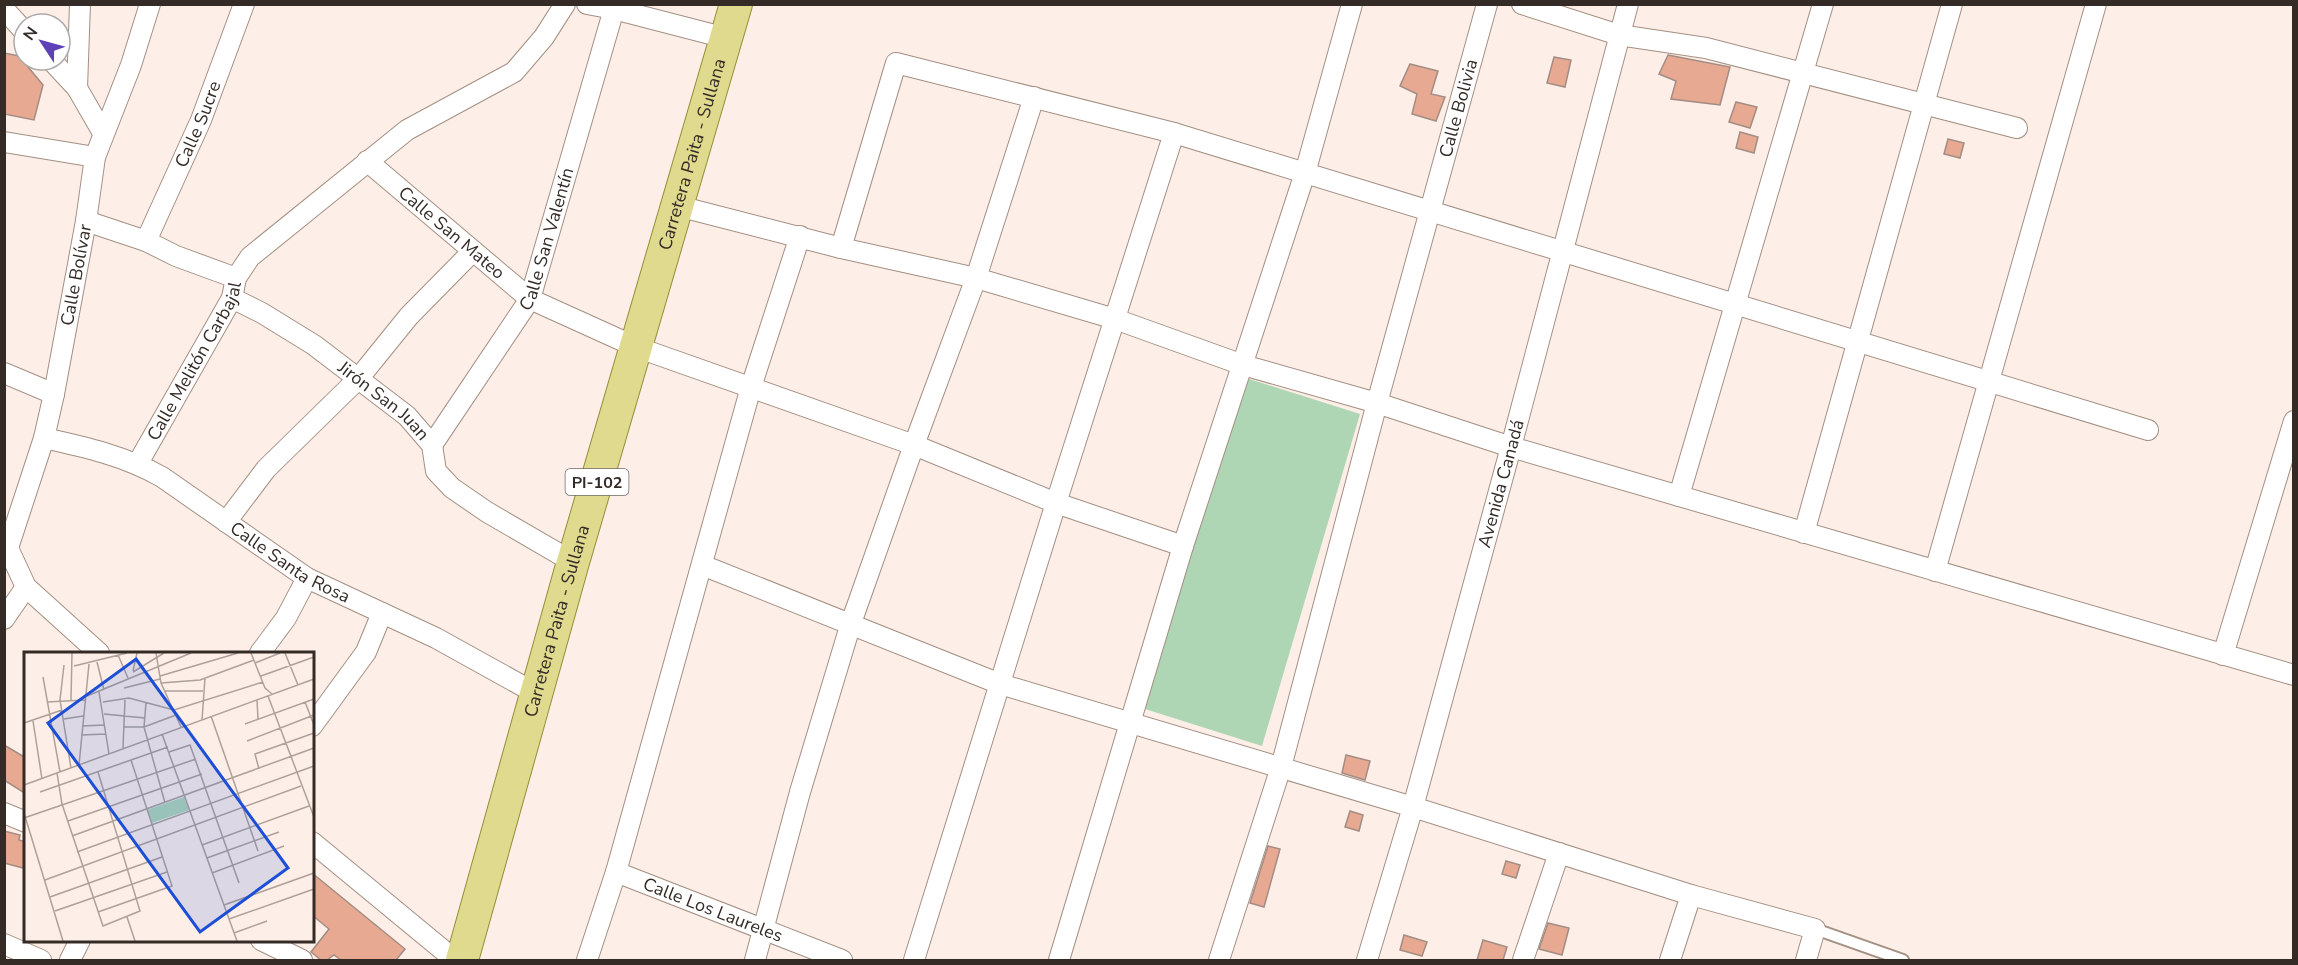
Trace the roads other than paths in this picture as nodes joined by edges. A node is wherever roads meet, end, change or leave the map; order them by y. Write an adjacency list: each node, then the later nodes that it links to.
1 (80, 4): 19 (street)
2 (150, 4): 23 (street, Calle Bolívar)
3 (244, 4): 33 (street, Calle Sucre)
4 (565, 4): 27 (street, Calle Melitón Carbajal)
5 (587, 4): 14 (street)
6 (736, 4): 16 (main road, Carretera Paita - Sullana / PI-102)
7 (1352, 4): 28 (street)
8 (1487, 4): 30 (street, Calle Bolivia)
9 (1522, 4): 15 (street)
10 (1628, 4): 15 (street, Avenida Canadá)
11 (1823, 4): 18 (street)
12 (1952, 4): 21 (street)
13 (2096, 4): 48 (street)
14 (614, 9): 16 (street); 40 (street, Calle San Valentín)
15 (1619, 35): 18 (street); 36 (street, Avenida Canadá)
16 (726, 38): 29 (main road, Carretera Paita - Sullana / PI-102)
17 (62, 72): 19 (street)
18 (1804, 72): 21 (street); 41 (street)
19 (77, 88): 23 (street)
20 (1034, 97): 24 (street); 34 (street); 38 (street)
21 (1924, 104): 22 (street); 43 (street)
22 (2017, 128)
23 (104, 133): 26 (street, Calle Bolívar)
24 (1174, 133): 28 (street); 42 (street)
25 (4, 142): 26 (street)
26 (95, 157): 31 (street, Calle Bolívar)
27 (367, 161): 35 (street, Calle San Mateo); 37 (street, Calle Melitón Carbajal)
28 (1305, 173): 30 (street); 45 (street)
29 (678, 206): 32 (street); 44 (main road, Carretera Paita - Sullana / PI-102)
30 (1429, 212): 36 (street); 51 (street, Calle Bolivia)
31 (86, 221): 33 (street); 50 (street, Calle Bolívar)
32 (800, 236): 34 (street); 49 (street)
33 (146, 241): 37 (street)
34 (841, 248): 38 (street)
35 (473, 251): 40 (street, Calle San Mateo); 47 (street)
36 (1562, 252): 41 (street); 57 (street, Avenida Canadá)
37 (236, 278): 39 (street, Calle Melitón Carbajal)
38 (976, 278): 42 (street); 56 (street)
39 (232, 298): 47 (street, Jirón San Juan); 58 (street, Calle Melitón Carbajal)
40 (531, 299): 44 (street, Calle San Mateo); 55 (street, Calle San Valentín)
41 (1735, 305): 43 (street); 59 (street)
42 (1114, 319): 45 (street); 60 (street)
43 (1858, 342): 48 (street); 62 (street)
44 (636, 347): 49 (street, Calle San Mateo); 65 (main road, Carretera Paita - Sullana / PI-102)
45 (1243, 365): 51 (street); 64 (street)
46 (4, 373): 50 (street)
47 (358, 379): 55 (street, Jirón San Juan); 61 (street)
48 (1989, 382): 53 (street); 67 (street)
49 (751, 387): 56 (street, Calle San Mateo); 66 (street)
50 (54, 394): 54 (street, Calle Bolívar)
51 (1377, 403): 57 (street); 81 (street, Calle Bolivia)
52 (2294, 421): 75 (street)
53 (2148, 430)
54 (44, 438): 58 (street, Calle Santa Rosa); 63 (street, Calle Bolívar)
55 (432, 445): 65 (street, Jirón San Juan)
56 (914, 445): 60 (street, Calle San Mateo); 72 (street)
57 (1512, 447): 59 (street); 82 (street, Avenida Canadá)
58 (138, 463): 61 (street, Calle Santa Rosa)
59 (1679, 496): 62 (street)
60 (1056, 503): 64 (street, Calle San Mateo); 77 (street)
61 (226, 522): 68 (street, Calle Santa Rosa)
62 (1804, 533): 67 (street)
63 (6, 546): 69 (street)
64 (1183, 546): 80 (street)
65 (573, 562): 78 (main road, Carretera Paita - Sullana / PI-102)
66 (702, 565): 72 (street); 87 (street)
67 (1935, 571): 75 (street)
68 (307, 578): 70 (street, Calle Santa Rosa); 74 (street)
69 (26, 587): 71 (street); 73 (street)
70 (382, 613): 78 (street, Calle Santa Rosa); 79 (street)
71 (4, 619)
72 (851, 623): 77 (street); 90 (street)
73 (98, 652)
74 (261, 652)
75 (2223, 655): 76 (street)
76 (2294, 675)
77 (1000, 684): 80 (street); 102 (street)
78 (537, 694): 98 (main road, Carretera Paita - Sullana / PI-102)
79 (314, 723)
80 (1131, 723): 81 (street); 103 (street)
81 (1281, 767): 82 (street); 104 (street, Calle Bolivia)
82 (1413, 807): 86 (street); 105 (street, Avenida Canadá)
83 (4, 813): 84 (street)
84 (24, 821)
85 (314, 844): 97 (street)
86 (1559, 853): 88 (street); 106 (street)
87 (616, 872): 90 (street, Calle Los Laureles); 99 (street)
88 (1690, 895): 89 (street); 107 (street)
89 (1815, 929): 108 (street); 109 (lane)
90 (764, 932): 100 (street); 101 (street, Calle Los Laureles)
91 (79, 941): 95 (street)
92 (265, 941): 96 (street)
93 (4, 944): 94 (street)
94 (41, 960)
95 (70, 960)
96 (302, 960)
97 (454, 960)
98 (462, 960)
99 (587, 960)
100 (755, 960)
101 (842, 960)
102 (914, 960)
103 (1059, 960)
104 (1219, 960)
105 (1367, 960)
106 (1523, 960)
107 (1670, 960)
108 (1806, 960)
109 (1903, 960)

